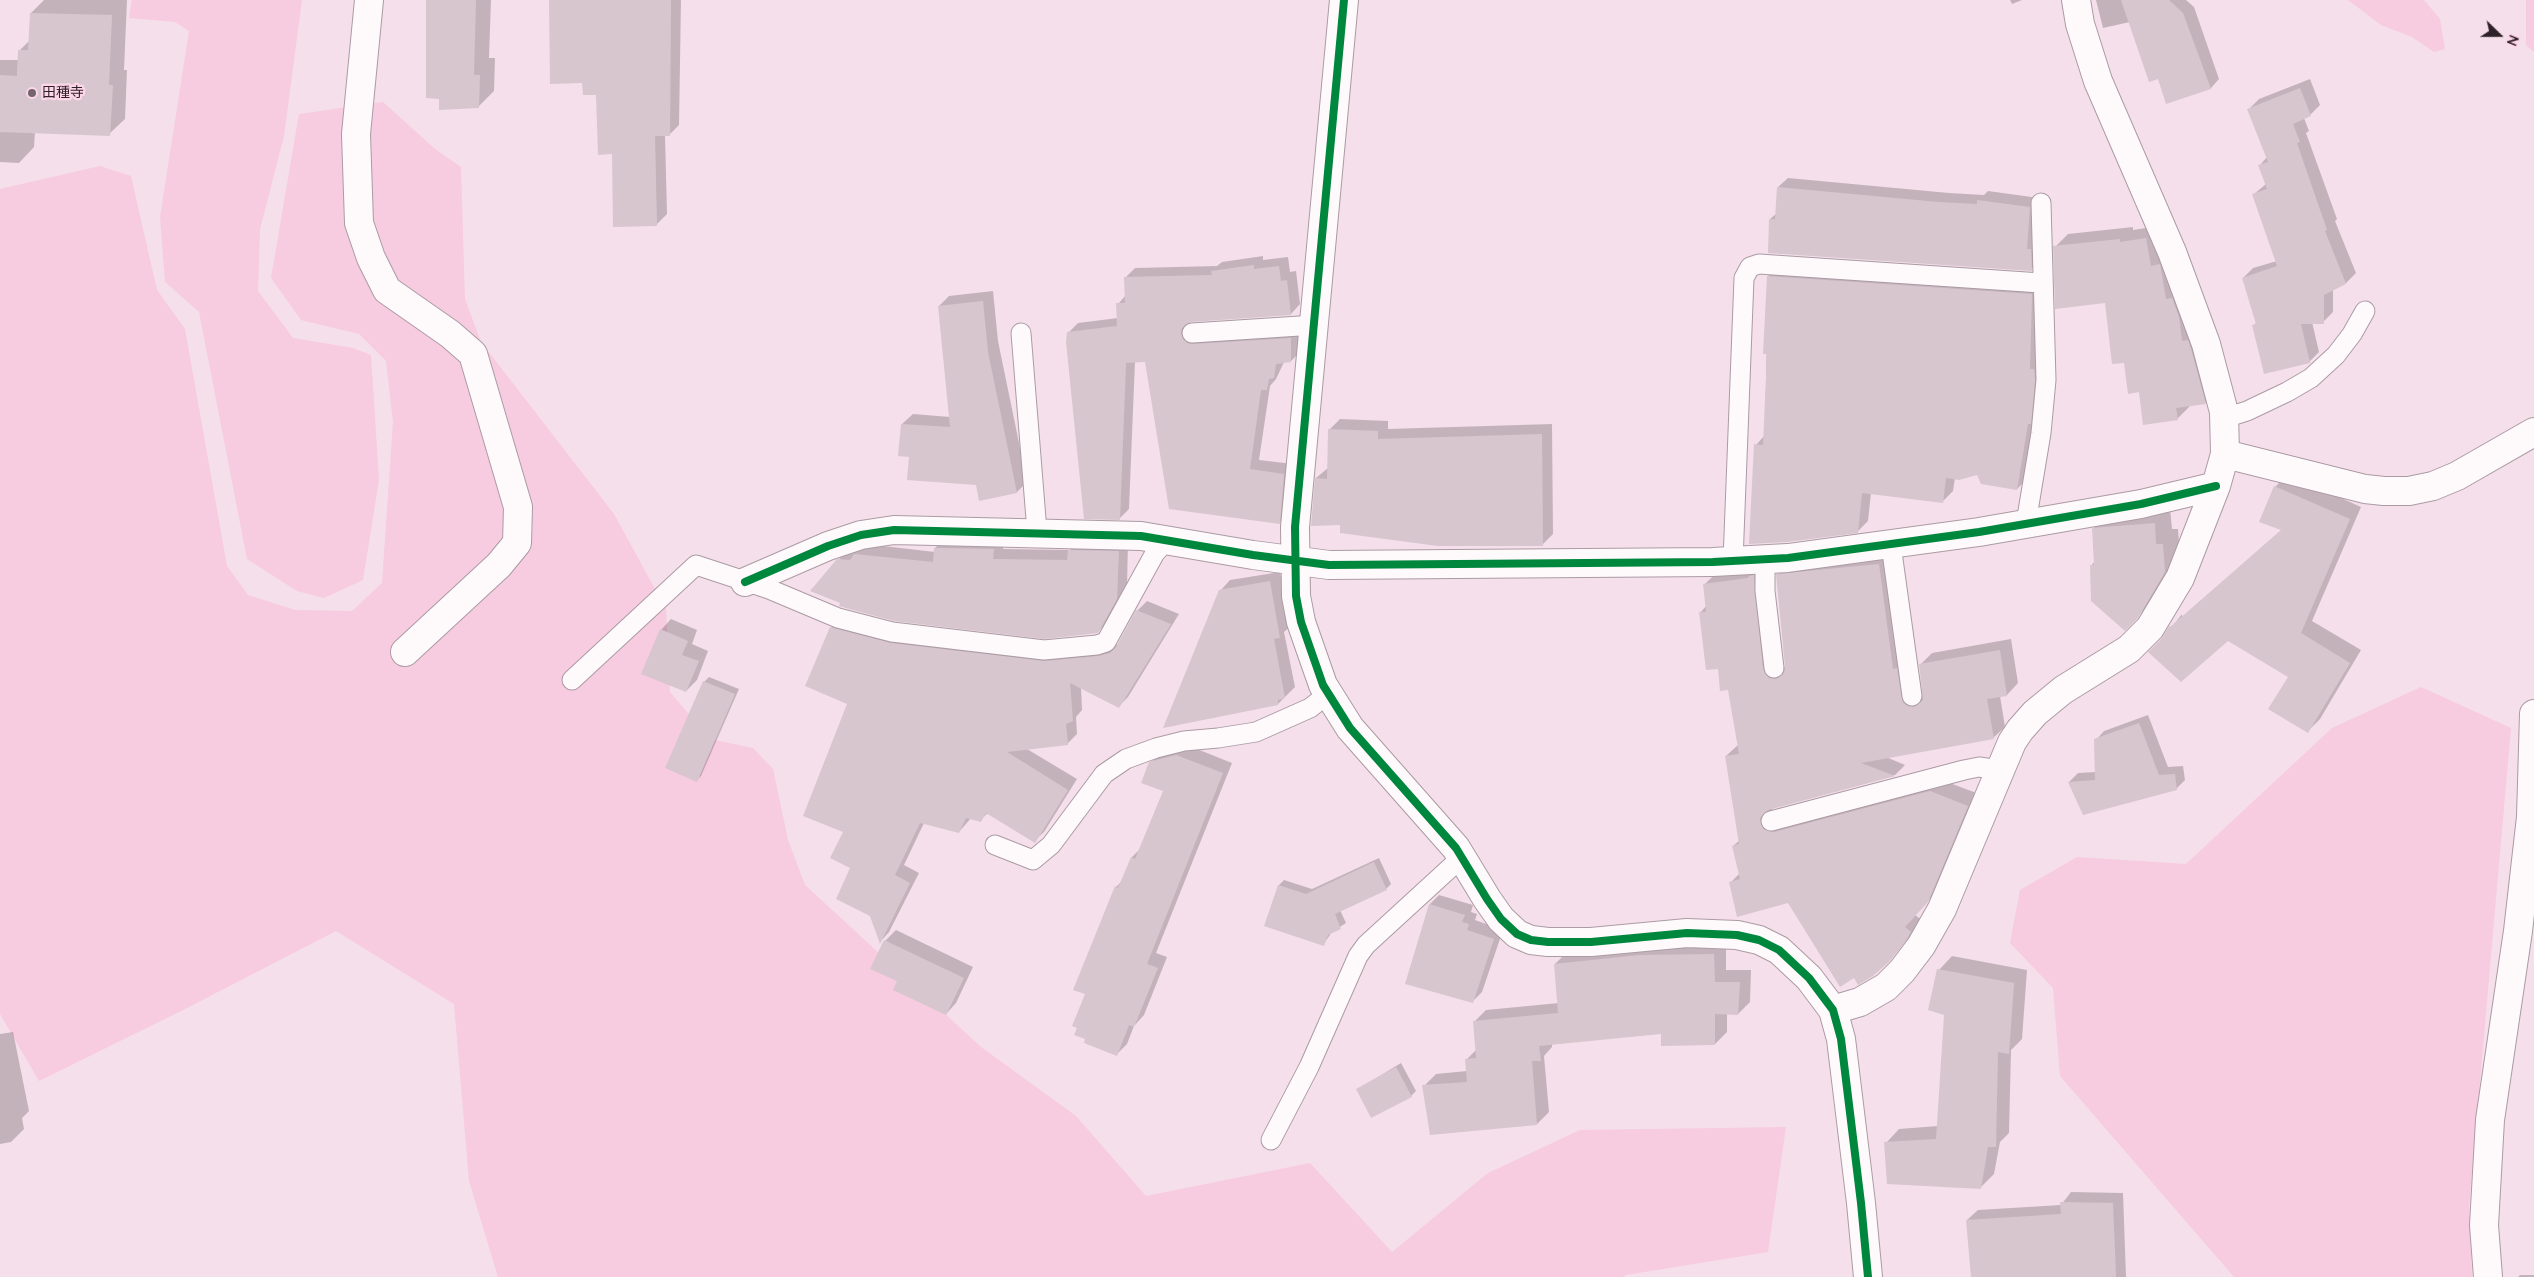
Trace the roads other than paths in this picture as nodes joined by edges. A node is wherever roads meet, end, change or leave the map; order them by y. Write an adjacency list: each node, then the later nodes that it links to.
1 (369, 0): 22 (street)
2 (1344, 0): 7 (street)
3 (2076, 0): 10 (street)
4 (2041, 203): 5 (lane)
5 (2042, 283): 14 (lane); 20 (lane)
6 (2364, 311): 10 (lane)
7 (1315, 325): 9 (lane); 19 (street)
8 (1021, 333): 15 (lane)
9 (1192, 333)
10 (2225, 418): 12 (street)
11 (2534, 432): 12 (street)
12 (2225, 454): 13 (street)
13 (2216, 486): 14 (street); 28 (street)
14 (2026, 523): 17 (street)
15 (1034, 533): 16 (street); 21 (street)
16 (1167, 540): 19 (street); 21 (lane)
17 (1891, 545): 18 (street); 26 (lane)
18 (1765, 559): 20 (street); 23 (lane)
19 (1294, 560): 20 (street); 25 (street)
20 (1732, 561)
21 (745, 582): 24 (lane)
22 (405, 652)
23 (1774, 668)
24 (572, 680)
25 (1328, 694): 30 (lane); 31 (street)
26 (1912, 696)
27 (2534, 714): 35 (street)
28 (2000, 770): 29 (lane); 32 (street)
29 (1771, 820)
30 (995, 845)
31 (1462, 857): 32 (street); 33 (lane)
32 (1834, 1010): 34 (street)
33 (1271, 1140)
34 (1868, 1277)
35 (2488, 1277)

